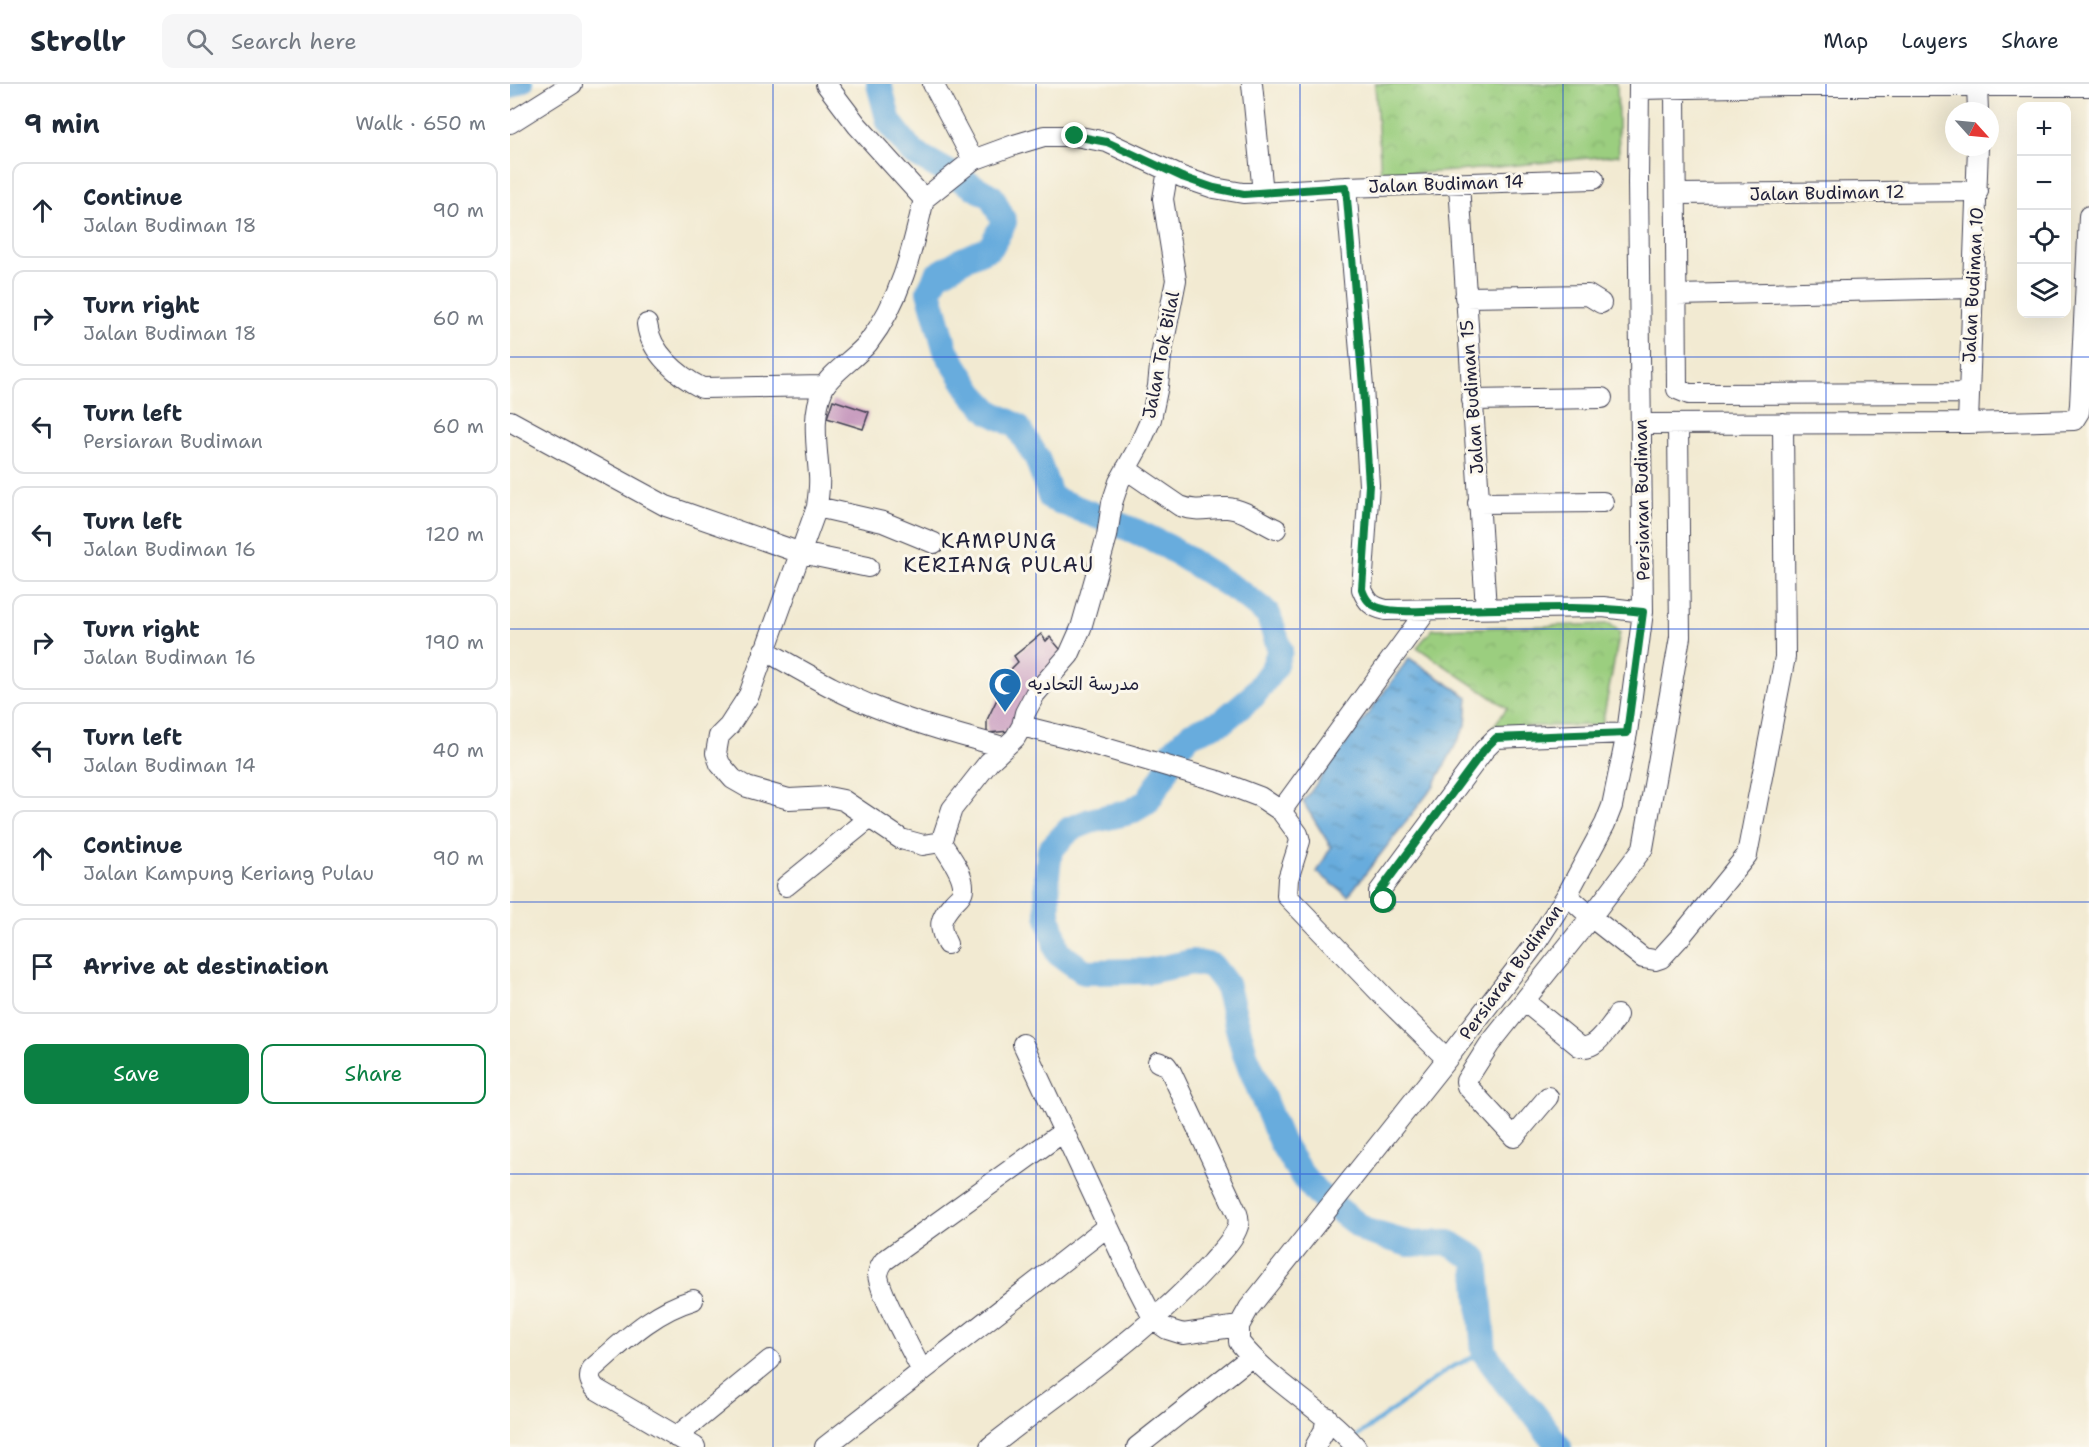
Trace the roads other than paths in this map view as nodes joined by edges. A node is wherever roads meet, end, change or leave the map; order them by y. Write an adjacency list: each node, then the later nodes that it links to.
1 (572, 84): 11 (street)
2 (826, 84): 21 (street)
3 (933, 84): 13 (street)
4 (1252, 84): 19 (street)
5 (1786, 85): 6 (street); 9 (street)
6 (1977, 86): 7 (street); 10 (street)
7 (2089, 86)
8 (1639, 87): 9 (street); 35 (street, Persiaran Budiman)
9 (1675, 89): 20 (street)
10 (1978, 102)
11 (510, 123)
12 (1978, 156): 18 (street, Jalan Budiman 10)
13 (967, 166): 14 (street, Jalan Budiman 14); 21 (street, Jalan Budiman 14)
14 (1168, 170): 19 (street, Jalan Budiman 14); 37 (street, Jalan Tok Bilal)
15 (1594, 179): 16 (street, Jalan Budiman 14)
16 (1460, 184): 17 (street, Jalan Budiman 14); 25 (street, Jalan Budiman 15)
17 (1346, 187): 19 (street, Jalan Budiman 14); 46 (street)
18 (1978, 191): 20 (street, Jalan Budiman 12); 23 (street, Jalan Budiman 10)
19 (1263, 193)
20 (1676, 194): 24 (street)
21 (927, 196): 28 (street)
22 (2089, 216): 34 (street)
23 (1972, 288): 24 (street); 29 (street, Jalan Budiman 10)
24 (1677, 295): 29 (street)
25 (1466, 297): 26 (street); 31 (street, Jalan Budiman 15)
26 (1601, 303)
27 (647, 324): 28 (street)
28 (824, 386): 40 (street)
29 (1968, 393): 34 (street, Jalan Budiman 10)
30 (1602, 398): 31 (street)
31 (1472, 400): 39 (street, Jalan Budiman 15)
32 (510, 421): 43 (street)
33 (1783, 423): 34 (street); 36 (street); 58 (street)
34 (1968, 423)
35 (1641, 424): 36 (street); 47 (street, Persiaran Budiman)
36 (1678, 424): 58 (street)
37 (1126, 469): 41 (street); 49 (street, Jalan Tok Bilal)
38 (1603, 502): 39 (street)
39 (1478, 503): 45 (street, Jalan Budiman 15)
40 (817, 507): 42 (street); 43 (street)
41 (1276, 529)
42 (934, 543)
43 (801, 553): 44 (street); 48 (street)
44 (868, 567)
45 (1486, 609): 46 (street); 47 (street)
46 (1427, 610): 52 (street)
47 (1643, 612): 50 (street, Persiaran Budiman)
48 (764, 650): 51 (street); 53 (street)
49 (1022, 726): 51 (street); 52 (street)
50 (1627, 733): 56 (street, Persiaran Budiman); 57 (street)
51 (1003, 747): 54 (street)
52 (1281, 811): 63 (street)
53 (870, 818): 54 (street); 55 (street)
54 (941, 842): 59 (street)
55 (786, 886)
56 (1567, 895): 58 (street); 63 (street, Persiaran Budiman)
57 (1384, 901)
58 (1591, 917): 60 (street)
59 (947, 944)
60 (1524, 1001): 61 (street); 65 (street)
61 (1617, 1015)
62 (1023, 1044): 66 (street)
63 (1447, 1059): 70 (street, Persiaran Budiman)
64 (1158, 1062): 69 (street)
65 (1548, 1097)
66 (1063, 1132): 67 (street); 73 (street)
67 (1108, 1226): 69 (street); 73 (street)
68 (693, 1300): 75 (street)
69 (1154, 1320): 70 (street); 78 (street)
70 (1239, 1326): 71 (street)
71 (1251, 1357): 74 (street); 79 (street)
72 (770, 1360): 75 (street)
73 (922, 1371): 77 (street)
74 (1333, 1423): 80 (street); 81 (street)
75 (676, 1437): 76 (street)
76 (695, 1447)
77 (825, 1447)
78 (990, 1447)
79 (1137, 1447)
80 (1315, 1447)
81 (1356, 1447)

